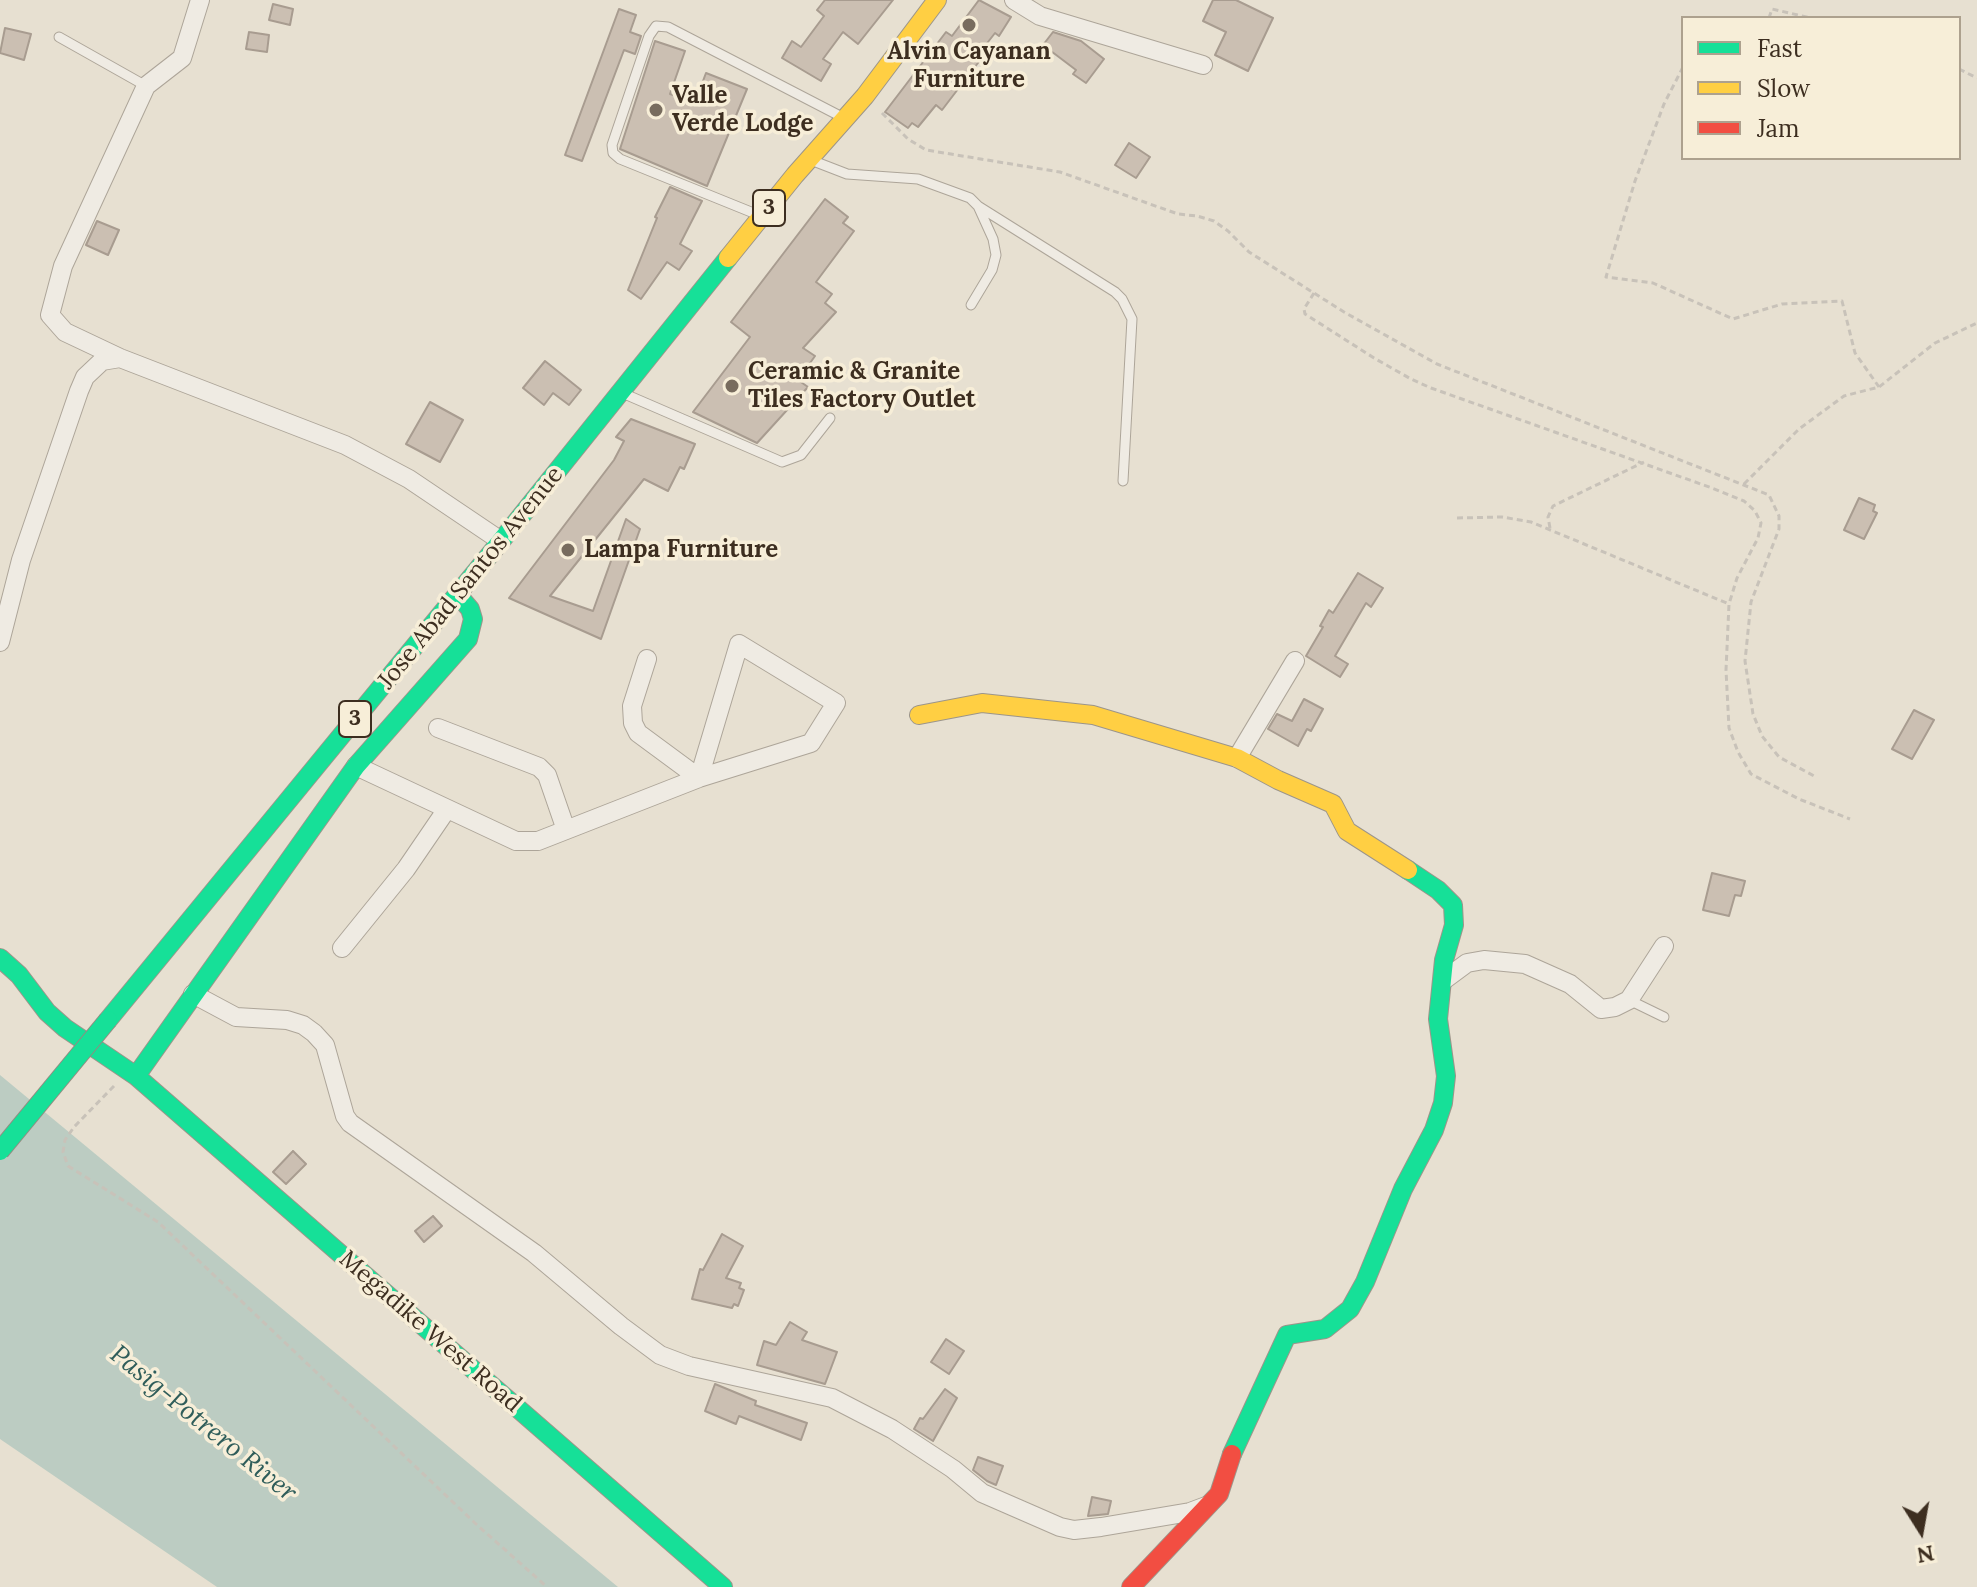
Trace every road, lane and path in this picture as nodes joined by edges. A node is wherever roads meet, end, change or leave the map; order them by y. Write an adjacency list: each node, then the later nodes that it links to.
1 (200, 0): 9 (street)
2 (937, 0): 10 (main road, Jose Abad Santos Avenue / 3)
3 (1014, 0): 7 (street)
4 (1770, 16): 5 (path)
5 (1802, 16)
6 (59, 37): 9 (lane)
7 (1203, 65)
8 (1681, 71): 19 (path)
9 (146, 86): 18 (street)
10 (865, 96): 11 (main road, Jose Abad Santos Avenue / 3); 15 (path)
11 (845, 118): 12 (main road, Jose Abad Santos Avenue / 3); 14 (lane)
12 (809, 159): 13 (lane); 14 (main road, Jose Abad Santos Avenue / 3)
13 (978, 206): 16 (lane); 23 (lane)
14 (763, 217): 20 (main road, Jose Abad Santos Avenue / 3)
15 (1314, 293): 22 (path); 24 (path)
16 (971, 305)
17 (1977, 323): 19 (path)
18 (120, 358): 27 (street); 30 (street)
19 (1879, 387): 24 (path)
20 (621, 393): 21 (lane); 27 (main road, Jose Abad Santos Avenue / 3)
21 (830, 418)
22 (1644, 462): 26 (path); 29 (path)
23 (1123, 481)
24 (1744, 484): 37 (path)
25 (1457, 518): 26 (path)
26 (1550, 530): 29 (path)
27 (501, 541): 28 (main road, Jose Abad Santos Avenue / 3)
28 (458, 595): 36 (main road); 50 (main road, Jose Abad Santos Avenue / 3, bridge)
29 (1729, 604): 40 (path)
30 (0, 642)
31 (647, 659): 38 (street)
32 (1295, 661): 35 (street)
33 (919, 715): 35 (main road)
34 (438, 728): 41 (street)
35 (1237, 758): 45 (main road)
36 (356, 766): 39 (street); 46 (main road)
37 (1814, 776)
38 (699, 778): 38 (street); 41 (street)
39 (447, 809): 41 (street); 43 (street)
40 (1850, 819)
41 (566, 830)
42 (1664, 946): 47 (street)
43 (342, 948)
44 (0, 958): 49 (main road, Megadike West Road)
45 (1444, 980): 47 (street); 51 (main road)
46 (193, 994): 49 (main road); 51 (street)
47 (1629, 1000): 48 (lane)
48 (1664, 1017)
49 (132, 1074): 52 (path); 53 (main road, Megadike West Road)
50 (0, 1151)
51 (1209, 1505): 54 (main road)
52 (547, 1587)
53 (723, 1587)
54 (1131, 1587)

